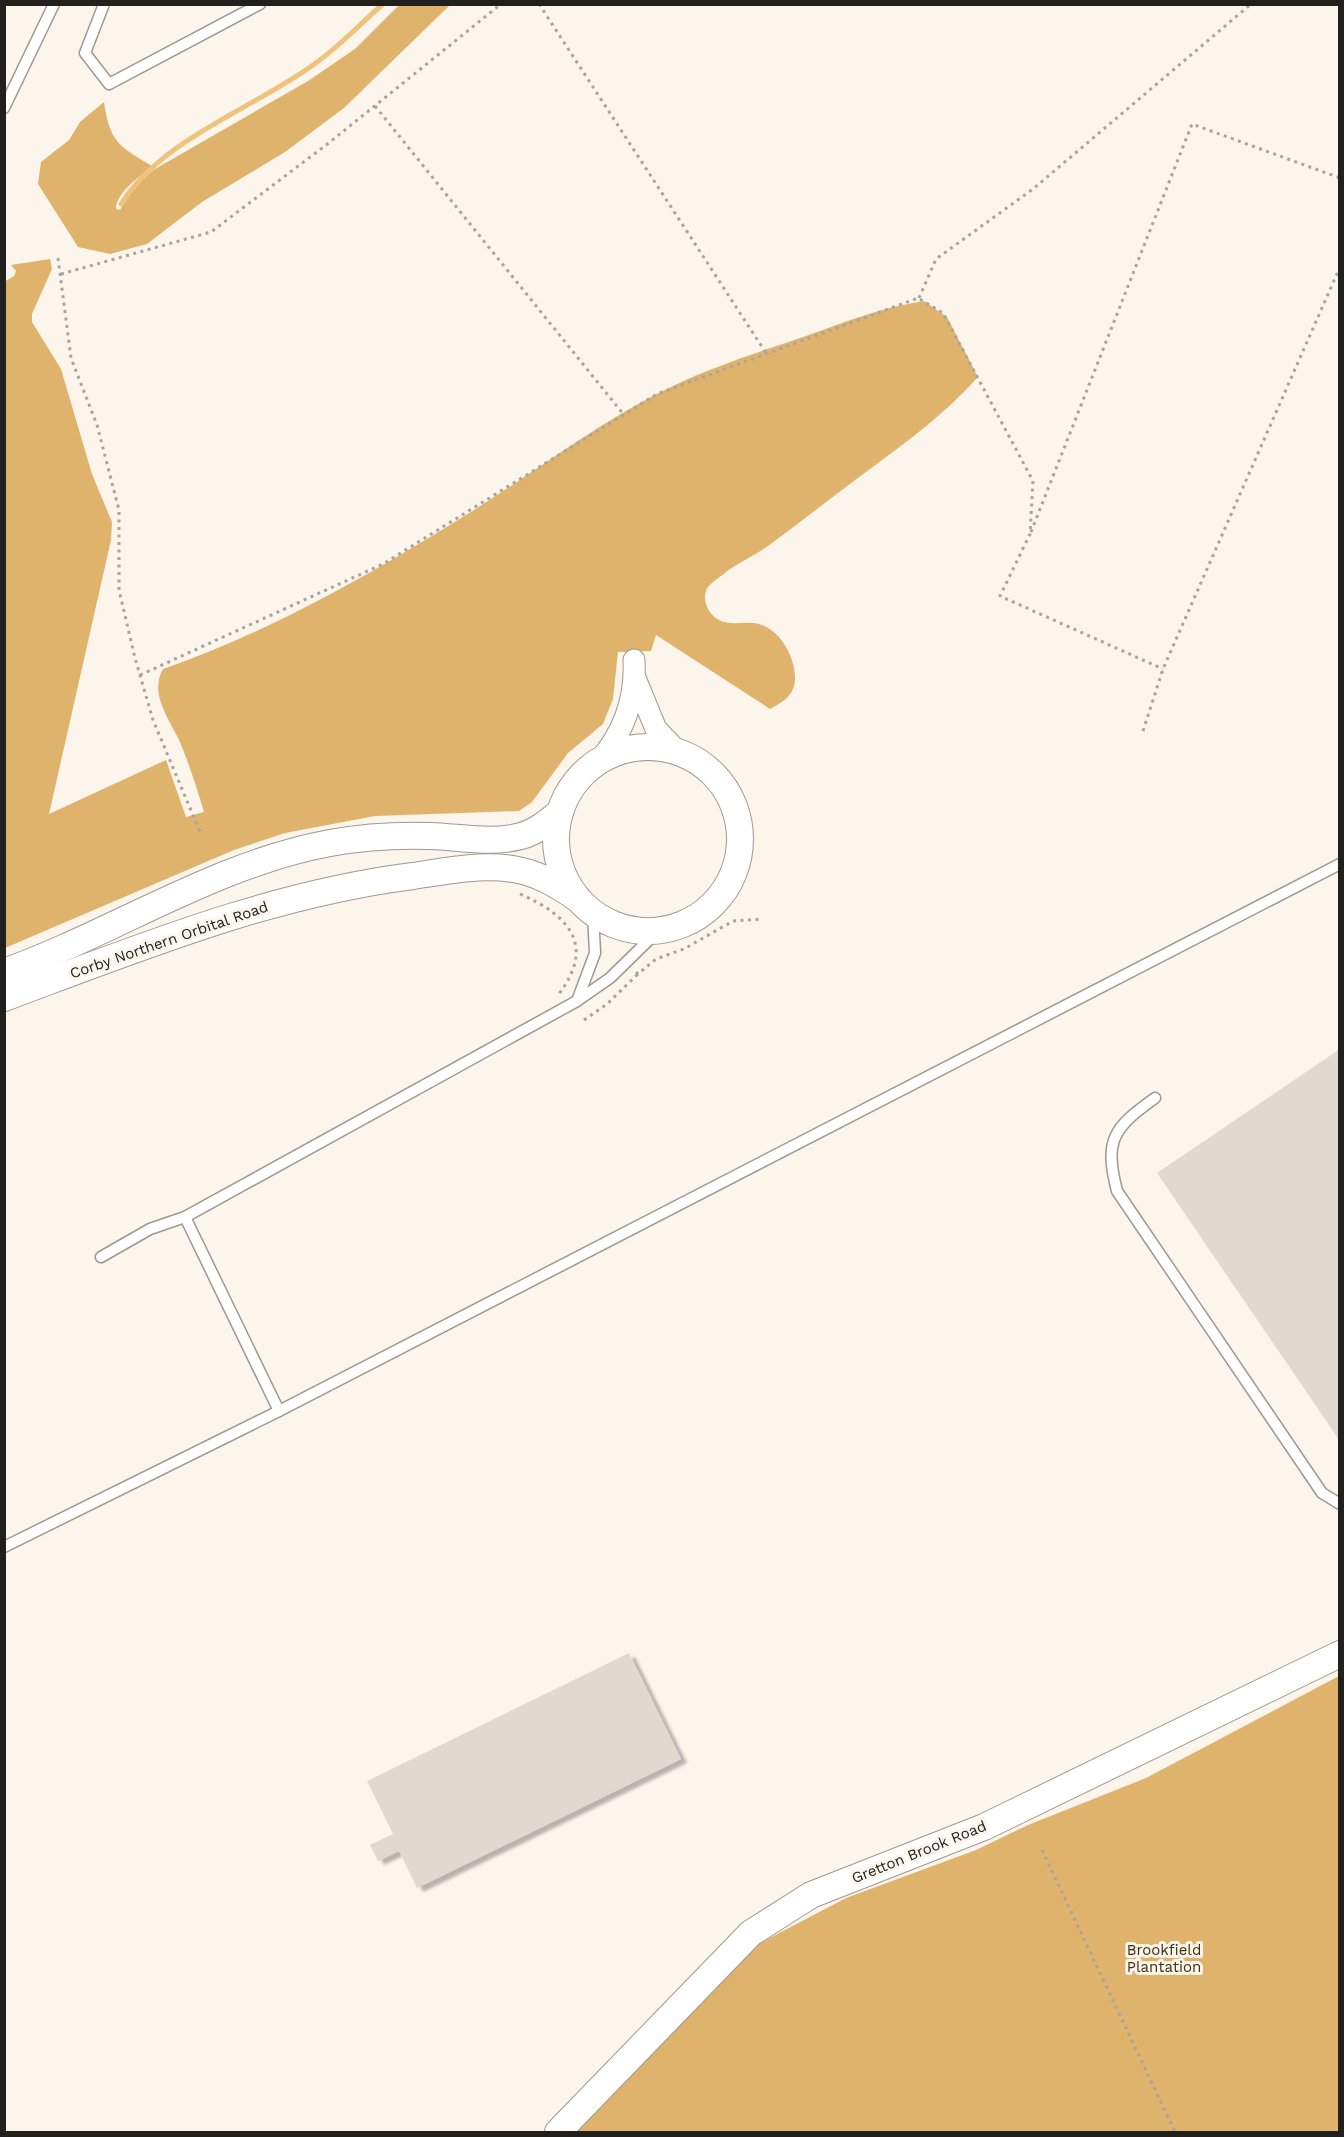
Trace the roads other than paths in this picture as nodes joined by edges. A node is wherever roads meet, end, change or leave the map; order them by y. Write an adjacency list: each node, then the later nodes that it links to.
1 (104, 4): 2 (lane)
2 (260, 4)
3 (51, 7): 4 (lane)
4 (4, 108)
5 (677, 752): 6 (street); 6 (street); 10 (street)
6 (599, 761): 7 (street)
7 (560, 812): 9 (street); 11 (street, Corby Northern Orbital Road)
8 (1340, 864): 17 (lane)
9 (585, 907): 10 (street); 12 (street, Corby Northern Orbital Road); 13 (lane)
10 (658, 931): 13 (lane)
11 (4, 972)
12 (4, 998)
13 (577, 1001): 15 (lane)
14 (1155, 1098): 18 (lane)
15 (185, 1216): 16 (lane); 17 (lane)
16 (101, 1257)
17 (279, 1411): 19 (lane)
18 (1340, 1504)
19 (4, 1547)
20 (1340, 1653): 21 (street, Gretton Brook Road)
21 (558, 2133)

